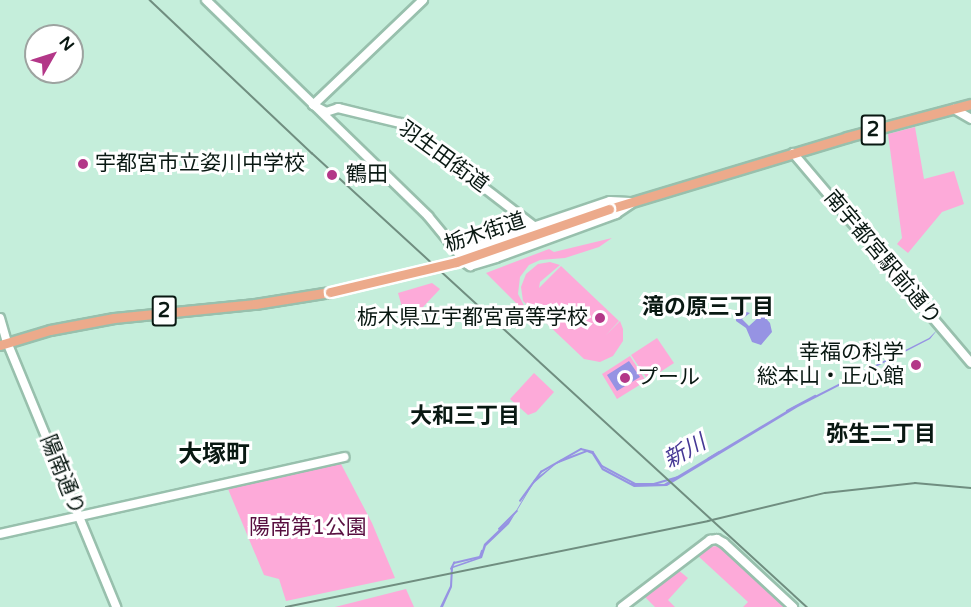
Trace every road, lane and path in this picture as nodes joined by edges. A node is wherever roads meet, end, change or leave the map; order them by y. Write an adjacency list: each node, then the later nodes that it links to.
1 (206, 0): 4 (main road)
2 (423, 0): 4 (street)
3 (971, 104): 5 (main road, 栃木街道 / 2)
4 (313, 105): 9 (street, 羽生田街道); 9 (main road)
5 (954, 108): 6 (street); 7 (main road, 栃木街道 / 2)
6 (971, 119)
7 (793, 153): 8 (main road, 栃木街道 / 2); 14 (street, 南宇都宮駅前通り)
8 (634, 202): 9 (main road); 10 (main road); 13 (main road, 栃木街道 / 2, bridge)
9 (535, 227)
10 (467, 264)
11 (0, 318): 13 (street)
12 (0, 334): 13 (street)
13 (4, 344): 16 (street, 陽南通り)
14 (971, 363)
15 (344, 456): 16 (street)
16 (78, 516): 17 (street); 18 (street, 陽南通り)
17 (0, 534)
18 (116, 607)
19 (622, 607): 20 (street)
20 (793, 607)

